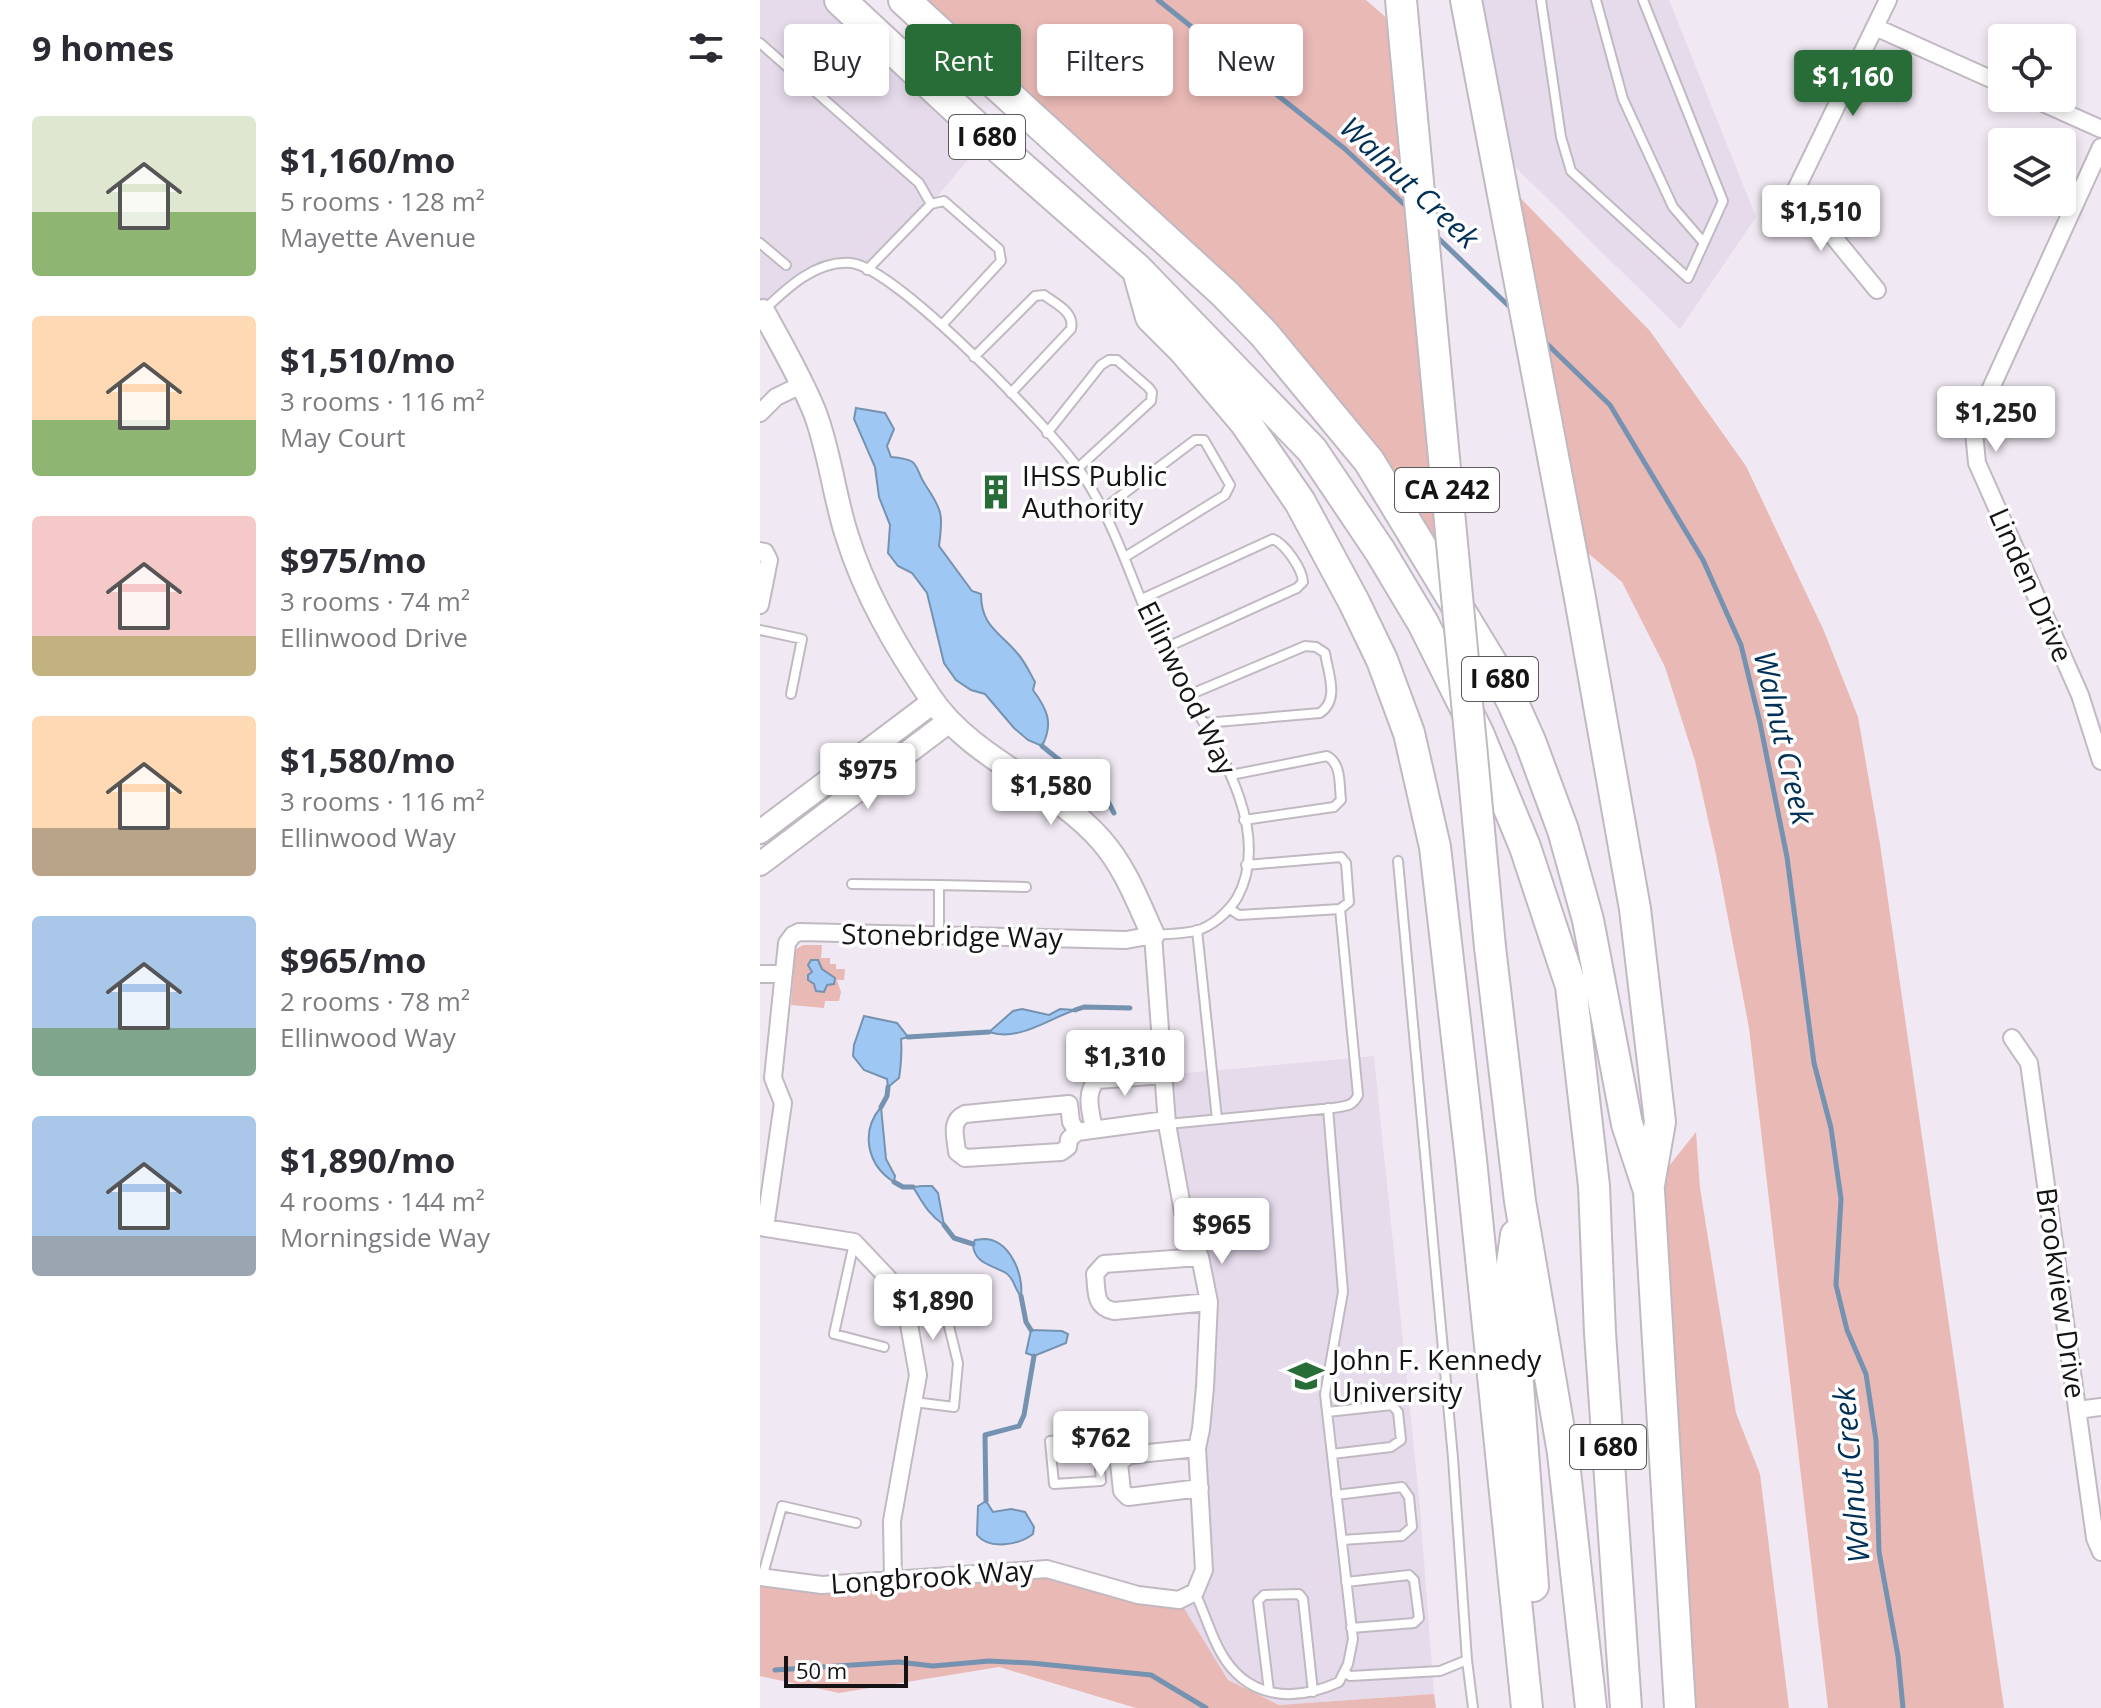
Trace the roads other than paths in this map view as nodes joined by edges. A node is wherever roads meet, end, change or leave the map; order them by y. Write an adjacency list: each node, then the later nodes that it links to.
1 (840, 0): 21 (highway, I 680)
2 (904, 0): 69 (highway, I 680)
3 (1401, 0): 70 (highway, CA 242, bridge)
4 (1466, 0): 69 (highway)
5 (1541, 0): 19 (lane)
6 (1596, 0): 19 (lane)
7 (1643, 0): 19 (lane)
8 (1888, 0): 9 (street)
9 (1875, 27): 11 (street); 15 (street)
10 (760, 43): 16 (lane)
11 (1988, 78)
12 (2063, 112): 13 (street)
13 (2101, 129)
14 (2101, 147): 44 (street, Linden Drive)
15 (1796, 191): 17 (street); 23 (street)
16 (931, 204): 22 (lane); 25 (lane)
17 (1782, 218)
18 (760, 243): 20 (lane)
19 (1704, 243)
20 (786, 265)
21 (1137, 269): 100 (highway); 103 (highway, I 680)
22 (867, 270): 24 (lane, Ellinwood Way); 25 (lane, Ellinwood Way)
23 (1877, 290)
24 (762, 309): 27 (street, Ellinwood Way)
25 (942, 325): 26 (lane, Ellinwood Way)
26 (974, 357): 28 (lane, Ellinwood Way); 28 (lane)
27 (803, 384): 29 (street); 41 (street, Ellinwood Way)
28 (1011, 393): 30 (lane, Ellinwood Way)
29 (760, 413)
30 (1047, 433): 31 (lane, Ellinwood Way); 31 (lane)
31 (1078, 468): 32 (lane, Ellinwood Way)
32 (1102, 510): 34 (lane, Ellinwood Way); 34 (lane)
33 (760, 551): 36 (street)
34 (1125, 557): 35 (lane, Ellinwood Way)
35 (1142, 599): 38 (lane, Ellinwood Way); 38 (lane)
36 (760, 605)
37 (760, 630): 39 (lane)
38 (1163, 649): 40 (lane, Ellinwood Way)
39 (791, 694)
40 (1189, 695): 43 (lane, Ellinwood Way); 43 (lane)
41 (933, 702): 42 (street, Ellinwood Way); 47 (street)
42 (948, 722): 49 (street); 58 (street, Ellinwood Way)
43 (1205, 723): 45 (lane, Ellinwood Way)
44 (2101, 761)
45 (1231, 775): 46 (lane, Ellinwood Way); 46 (lane)
46 (1244, 820): 50 (lane, Ellinwood Way)
47 (760, 832)
48 (1398, 861): 95 (lane)
49 (760, 864)
50 (1246, 865): 54 (lane, Ellinwood Way); 55 (lane)
51 (852, 884): 52 (lane)
52 (939, 885): 53 (lane); 57 (lane)
53 (1026, 887)
54 (1230, 909): 55 (lane); 56 (lane)
55 (1340, 909): 64 (lane)
56 (1197, 930): 58 (lane); 65 (lane)
57 (939, 935): 58 (street, Stonebridge Way); 60 (street, Stonebridge Way)
58 (1153, 935): 62 (street, Ellinwood Way)
59 (760, 974): 60 (street)
60 (783, 974): 63 (street, Stonebridge Way)
61 (2012, 1038): 79 (street, Brookview Drive)
62 (1164, 1075): 66 (street, Ellinwood Way); 67 (street)
63 (766, 1077): 71 (street, Stonebridge Way)
64 (1328, 1108): 65 (lane); 80 (lane)
65 (1217, 1119): 66 (lane)
66 (1167, 1122): 67 (street); 73 (street, Ellinwood Way)
67 (1094, 1129): 68 (street)
68 (1077, 1132): 68 (street)
69 (1649, 1191): 104 (highway, I 680)
70 (1520, 1201): 101 (highway); 102 (highway, CA 242)
71 (763, 1228): 72 (street)
72 (854, 1242): 76 (lane); 77 (street)
73 (1200, 1257): 74 (street, Ellinwood Way); 74 (street)
74 (1209, 1302): 81 (street, Ellinwood Way)
75 (944, 1306): 77 (lane)
76 (884, 1347)
77 (914, 1402): 91 (street)
78 (2101, 1407): 79 (street)
79 (2077, 1410): 89 (street, Brookview Drive)
80 (1327, 1412): 82 (lane); 82 (lane)
81 (1197, 1448): 83 (street); 85 (street, Ellinwood Way)
82 (1332, 1454): 86 (lane)
83 (1129, 1455): 84 (lane); 85 (street)
84 (1099, 1459): 84 (lane)
85 (1200, 1488): 93 (street, Ellinwood Way)
86 (1336, 1495): 88 (lane); 88 (lane)
87 (856, 1523): 90 (lane)
88 (1342, 1540): 92 (lane)
89 (2101, 1552)
90 (761, 1577): 91 (street, Longbrook Way)
91 (893, 1581): 93 (street, Longbrook Way)
92 (1346, 1582): 94 (lane); 94 (lane)
93 (1195, 1592): 97 (lane)
94 (1351, 1628): 96 (lane)
95 (1467, 1660): 96 (lane); 99 (lane)
96 (1344, 1672): 98 (lane)
97 (1269, 1691): 98 (lane); 98 (lane)
98 (1313, 1692)
99 (1473, 1708)
100 (1527, 1708)
101 (1545, 1708)
102 (1591, 1708)
103 (1626, 1708)
104 (1680, 1708)

